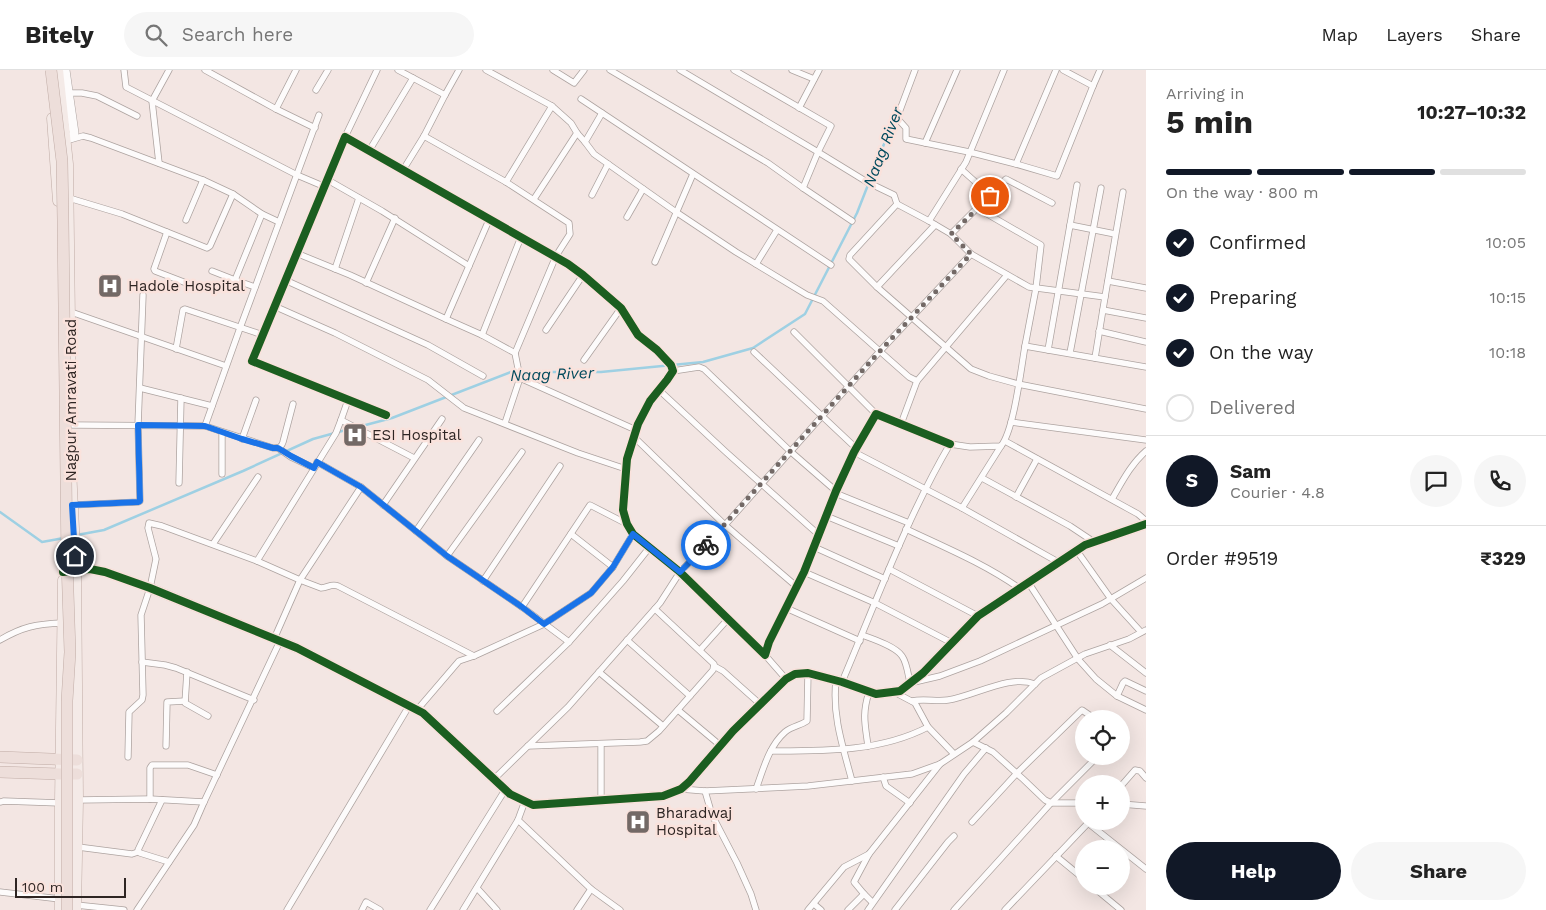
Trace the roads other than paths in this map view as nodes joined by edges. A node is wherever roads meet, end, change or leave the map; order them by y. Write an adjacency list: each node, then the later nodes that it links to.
1 (46, 70): 224 (main road, Nagpur Amravati Road)
2 (51, 70): 347 (highway, bridge)
3 (58, 70): 45 (main road, Nagpur Amravati Road)
4 (65, 70): 31 (street)
5 (124, 70): 34 (street)
6 (169, 70): 34 (street)
7 (205, 70): 37 (street)
8 (296, 70): 37 (street)
9 (328, 70): 30 (street)
10 (376, 70): 44 (street)
11 (398, 70): 27 (street)
12 (459, 70): 32 (street)
13 (486, 70): 35 (street)
14 (553, 70): 15 (street)
15 (584, 70)
16 (610, 70): 63 (street)
17 (680, 70): 49 (street)
18 (734, 70): 36 (street)
19 (792, 70): 28 (street)
20 (819, 70): 28 (street)
21 (915, 70): 47 (street)
22 (957, 70): 47 (street)
23 (1004, 70): 50 (street)
24 (1056, 70): 53 (street)
25 (1063, 70): 29 (street)
26 (1100, 70): 29 (street)
27 (414, 78): 32 (street); 48 (street)
28 (814, 79): 36 (street)
29 (1093, 86): 53 (street)
30 (316, 90)
31 (68, 94): 40 (street); 45 (street)
32 (445, 95): 43 (street)
33 (581, 98): 38 (street)
34 (152, 101): 51 (street); 57 (street)
35 (552, 106): 42 (street); 60 (street)
36 (799, 108): 49 (street)
37 (276, 109): 41 (street)
38 (602, 113): 46 (street); 56 (street)
39 (319, 115): 41 (street)
40 (137, 116)
41 (315, 128): 57 (street)
42 (578, 134): 46 (street); 72 (street)
43 (424, 136): 55 (street); 60 (street)
44 (344, 137): 48 (street); 59 (street)
45 (66, 139): 51 (street); 70 (main road, Nagpur Amravati Road)
46 (584, 141): 52 (street)
47 (925, 144): 50 (street)
48 (369, 151): 55 (street)
49 (818, 152): 63 (street); 74 (street)
50 (969, 152): 53 (street); 54 (street)
51 (159, 163): 58 (street)
52 (608, 164): 65 (street); 68 (street)
53 (1016, 164)
54 (961, 169): 69 (street); 84 (street)
55 (403, 170): 81 (street)
56 (694, 174): 76 (street); 86 (street)
57 (297, 175): 62 (street); 83 (street)
58 (203, 180): 67 (street); 80 (street)
59 (326, 180): 62 (street); 71 (street)
60 (506, 182): 72 (street)
61 (1077, 185): 85 (street)
62 (323, 186): 92 (street)
63 (803, 188): 82 (street)
64 (1101, 188): 87 (street)
65 (642, 189): 76 (street); 78 (street)
66 (1123, 192): 90 (street)
67 (233, 194): 77 (street); 88 (street)
68 (592, 195)
69 (990, 196): 73 (street); 75 (street)
70 (69, 198): 88 (street); 119 (main road, Nagpur Amravati Road)
71 (359, 198): 79 (street); 99 (street)
72 (534, 199): 94 (street)
73 (1052, 203)
74 (897, 204): 84 (street); 109 (street)
75 (978, 208): 89 (street); 110 (street)
76 (676, 212): 95 (street); 96 (street)
77 (262, 214): 83 (street); 103 (street)
78 (627, 217)
79 (395, 218): 98 (street); 106 (street)
80 (186, 220)
81 (489, 220): 91 (street); 98 (street)
82 (852, 221)
83 (279, 222): 108 (street)
84 (932, 223): 89 (street); 109 (street)
85 (1070, 226): 87 (street); 112 (street)
86 (777, 230): 96 (street); 97 (street)
87 (1093, 231): 90 (street); 113 (street)
88 (166, 232): 107 (street)
89 (951, 234): 93 (street)
90 (1115, 234): 105 (street)
91 (520, 237): 94 (street); 127 (street)
92 (296, 253): 99 (street); 104 (street)
93 (971, 254): 102 (street); 120 (street)
94 (556, 256): 101 (street); 138 (street)
95 (655, 262)
96 (756, 264): 135 (street)
97 (831, 265)
98 (469, 266): 122 (street)
99 (334, 269): 106 (street)
100 (212, 271): 103 (street)
101 (583, 275): 117 (street); 124 (street)
102 (1007, 275): 110 (street); 132 (street)
103 (235, 280): 108 (street)
104 (285, 280): 116 (street); 144 (street)
105 (1108, 281): 111 (street); 115 (street)
106 (366, 283): 122 (street)
107 (189, 284)
108 (255, 286): 123 (street)
109 (877, 287): 120 (street)
110 (1036, 288): 112 (street); 131 (street)
111 (1146, 288)
112 (1058, 290): 113 (street); 134 (street)
113 (1081, 293): 115 (street); 137 (street)
114 (143, 295): 129 (street)
115 (1105, 296): 118 (street)
116 (274, 306): 128 (street); 163 (street)
117 (621, 308): 140 (street); 143 (street)
118 (1103, 310): 121 (street); 126 (street)
119 (71, 312): 129 (street); 165 (main road, Nagpur Amravati Road)
120 (913, 317): 132 (street); 135 (street)
121 (1146, 318)
122 (446, 319): 127 (street)
123 (240, 328): 128 (street); 133 (street); 141 (street)
124 (546, 330)
125 (794, 332): 148 (street)
126 (1099, 332): 130 (street); 139 (street)
127 (482, 335): 138 (street)
128 (262, 336): 153 (street)
129 (142, 337): 133 (street); 149 (street)
130 (1146, 342)
131 (1025, 346): 134 (street); 147 (street)
132 (946, 347): 146 (street); 147 (street)
133 (176, 349): 141 (street)
134 (1048, 350): 137 (street)
135 (880, 351): 146 (street); 148 (street)
136 (754, 352): 159 (street)
137 (1070, 354): 139 (street)
138 (516, 355): 145 (street)
139 (1095, 358): 142 (street)
140 (584, 360)
141 (226, 366): 155 (street)
142 (1146, 367)
143 (672, 368): 150 (street); 178 (street)
144 (484, 376)
145 (520, 376): 163 (street); 169 (street)
146 (917, 381): 164 (street)
147 (1018, 384): 156 (street); 162 (street)
148 (849, 386): 157 (street); 159 (street)
149 (140, 388): 151 (street); 166 (street)
150 (660, 390): 169 (street); 191 (street)
151 (181, 398): 155 (street); 167 (street)
152 (256, 400): 172 (street)
153 (348, 400): 158 (street); 161 (street)
154 (293, 404): 177 (street)
155 (212, 406): 168 (street)
156 (1146, 409)
157 (876, 414): 164 (street); 179 (street)
158 (386, 415)
159 (821, 417): 178 (street); 179 (street)
160 (442, 419): 182 (street)
161 (341, 420): 182 (street); 184 (street)
162 (1010, 422): 174 (street); 176 (street)
163 (505, 424): 186 (street)
164 (901, 424): 175 (street)
165 (70, 425): 166 (street); 197 (main road, Nagpur Amravati Road)
166 (138, 425): 167 (street); 197 (street)
167 (181, 426): 168 (street); 190 (street)
168 (205, 426): 170 (street)
169 (636, 430): 171 (street)
170 (222, 432): 172 (street); 187 (street)
171 (634, 437): 186 (street); 206 (street)
172 (242, 439): 177 (street)
173 (478, 440): 208 (street)
174 (1146, 440)
175 (950, 444): 176 (street); 193 (street)
176 (1003, 444): 183 (street); 189 (street)
177 (280, 450): 184 (street)
178 (790, 451): 191 (street); 194 (street)
179 (856, 451): 193 (street); 194 (street)
180 (1146, 451): 196 (street)
181 (522, 452): 218 (street)
182 (414, 458): 198 (street)
183 (1037, 459): 195 (street); 196 (street)
184 (315, 465): 192 (street); 219 (street)
185 (560, 466): 230 (street)
186 (626, 469): 205 (street)
187 (222, 474)
188 (258, 477): 213 (street)
189 (982, 478): 195 (street); 199 (street)
190 (180, 483)
191 (761, 484): 206 (street); 211 (street)
192 (361, 487): 198 (street); 229 (street)
193 (925, 489): 199 (street); 203 (street)
194 (835, 492): 202 (street); 203 (street)
195 (1016, 497): 212 (street)
196 (1112, 499): 201 (street)
197 (72, 505): 222 (main road, Nagpur Amravati Road)
198 (383, 505): 208 (street)
199 (962, 508): 220 (street)
200 (1146, 509): 201 (street)
201 (1138, 514): 204 (street)
202 (826, 516): 211 (street); 214 (street)
203 (909, 523): 207 (street)
204 (1146, 523): 212 (street)
205 (627, 524): 209 (street); 210 (street)
206 (725, 526): 225 (street); 232 (street)
207 (906, 529): 214 (street); 234 (street)
208 (416, 531): 218 (street)
209 (571, 534): 221 (street); 237 (street)
210 (633, 534): 216 (street); 221 (street)
211 (819, 535): 215 (street)
212 (1094, 542): 217 (street)
213 (213, 544): 219 (street); 233 (street)
214 (899, 546): 223 (street)
215 (814, 547): 226 (street); 227 (street)
216 (649, 548): 225 (street); 250 (street)
217 (1077, 551): 220 (street); 235 (street)
218 (447, 556): 230 (street)
219 (258, 561): 229 (street)
220 (1058, 562): 231 (street)
221 (613, 567): 243 (street)
222 (76, 569): 224 (street); 233 (street); 297 (main road, Nagpur Amravati Road)
223 (889, 569): 227 (street); 240 (street)
224 (63, 572): 242 (main road, Nagpur Amravati Road)
225 (680, 572): 238 (street); 241 (street)
226 (804, 572): 232 (street); 236 (street)
227 (885, 578): 236 (street)
228 (1146, 578): 235 (street)
229 (300, 580): 248 (street); 255 (street)
230 (483, 581): 237 (street)
231 (1028, 582): 234 (street); 244 (street)
232 (796, 586): 239 (street)
233 (150, 588): 248 (street); 257 (street)
234 (1019, 588): 240 (street)
235 (1111, 599): 244 (street); 245 (street)
236 (875, 603): 246 (street); 251 (street)
237 (522, 607): 243 (street)
238 (654, 608): 249 (street); 253 (street)
239 (786, 608): 246 (street); 254 (street)
240 (978, 616): 251 (street)
241 (728, 619): 253 (street); 254 (street)
242 (62, 623): 247 (street); 296 (main road, Nagpur Amravati Road)
243 (544, 624): 250 (street); 255 (street)
244 (1057, 625): 256 (street); 265 (street)
245 (1144, 631): 252 (street)
246 (861, 638): 264 (street); 265 (street)
247 (0, 640)
248 (277, 640): 272 (street); 276 (street)
249 (627, 640): 260 (street); 270 (street)
250 (569, 642): 279 (street)
251 (952, 643): 265 (street)
252 (1110, 645): 256 (street); 262 (street)
253 (700, 650): 258 (street)
254 (765, 655): 263 (street)
255 (474, 656): 276 (street)
256 (1078, 659): 266 (street); 271 (street)
257 (142, 662): 259 (street); 294 (street)
258 (714, 666): 270 (street); 275 (street)
259 (187, 672): 272 (street); 274 (street)
260 (599, 672): 282 (street); 287 (street)
261 (808, 673): 263 (street); 264 (street); 292 (street)
262 (1146, 673)
263 (786, 679): 275 (street)
264 (839, 681): 268 (street); 291 (street)
265 (910, 683): 269 (street)
266 (1035, 684): 273 (street); 284 (street)
267 (1146, 691): 271 (street)
268 (868, 692): 269 (street); 289 (street)
269 (894, 692): 273 (street)
270 (690, 696): 277 (street)
271 (1117, 696): 278 (street)
272 (254, 700): 304 (street)
273 (912, 700): 283 (street)
274 (185, 701): 280 (street); 286 (street)
275 (760, 704): 288 (street)
276 (413, 708): 308 (street); 351 (street)
277 (678, 710): 282 (street); 288 (street)
278 (1146, 710)
279 (497, 711)
280 (208, 716)
281 (1075, 717): 301 (street)
282 (663, 726): 285 (street)
283 (928, 727): 289 (street); 293 (street)
284 (973, 742): 290 (street); 293 (street)
285 (601, 744): 287 (street); 317 (street)
286 (166, 746)
287 (528, 746): 308 (street)
288 (721, 746): 310 (street)
289 (868, 746): 291 (street)
290 (986, 748): 301 (street); 345 (street)
291 (844, 749): 292 (street); 309 (street)
292 (771, 751): 311 (street)
293 (954, 754): 298 (street)
294 (128, 756)
295 (0, 757): 296 (highway)
296 (60, 759): 297 (highway); 302 (main road, Nagpur Amravati Road)
297 (77, 760): 303 (main road, Nagpur Amravati Road)
298 (940, 764): 306 (street); 321 (street)
299 (1089, 765): 323 (street)
300 (0, 772): 302 (highway)
301 (1017, 773): 323 (street); 328 (street)
302 (60, 774): 303 (highway); 322 (main road, Nagpur Amravati Road)
303 (77, 774): 315 (main road, Nagpur Amravati Road)
304 (217, 775): 314 (street); 320 (street)
305 (1130, 776): 307 (street)
306 (883, 777): 309 (street); 321 (street)
307 (1146, 778)
308 (494, 779): 312 (street)
309 (852, 781): 311 (street)
310 (681, 789): 313 (street); 317 (street)
311 (756, 789): 313 (street)
312 (505, 790): 318 (street); 354 (street)
313 (705, 791): 359 (street)
314 (150, 799): 315 (street); 316 (street)
315 (78, 800): 332 (main road, Nagpur Amravati Road)
316 (162, 800): 320 (street); 333 (street)
317 (601, 800): 318 (street)
318 (525, 801): 327 (street)
319 (0, 802): 322 (street)
320 (204, 802): 336 (street)
321 (910, 802): 334 (street)
322 (60, 803): 344 (main road, Nagpur Amravati Road)
323 (1051, 803): 324 (street); 365 (street)
324 (1075, 803)
325 (1130, 805): 326 (street)
326 (1144, 807)
327 (518, 820): 339 (street); 340 (street)
328 (972, 822)
329 (1081, 830): 335 (street)
330 (1099, 830): 337 (street)
331 (954, 836): 364 (street)
332 (78, 847): 333 (street); 347 (main road, Nagpur Amravati Road)
333 (138, 852): 336 (street)
334 (869, 854): 342 (street); 346 (street)
335 (1056, 856): 338 (street); 366 (street)
336 (169, 862): 350 (street)
337 (1146, 869)
338 (1075, 872)
339 (476, 888): 355 (street); 356 (street)
340 (591, 889): 357 (street); 358 (street)
341 (0, 892): 344 (street)
342 (864, 894): 345 (street); 362 (street)
343 (1103, 895): 367 (street)
344 (60, 899): 348 (main road, Nagpur Amravati Road)
345 (872, 902): 363 (street)
346 (814, 904): 360 (street); 361 (street)
347 (73, 908): 349 (street)
348 (60, 910)
349 (124, 910)
350 (137, 910)
351 (287, 910)
352 (362, 910): 353 (street)
353 (380, 910)
354 (430, 910)
355 (463, 910)
356 (497, 910)
357 (577, 910)
358 (620, 910)
359 (756, 910)
360 (808, 910)
361 (821, 910)
362 (848, 910)
363 (868, 910)
364 (896, 910)
365 (954, 910)
366 (1004, 910)
367 (1121, 910)

